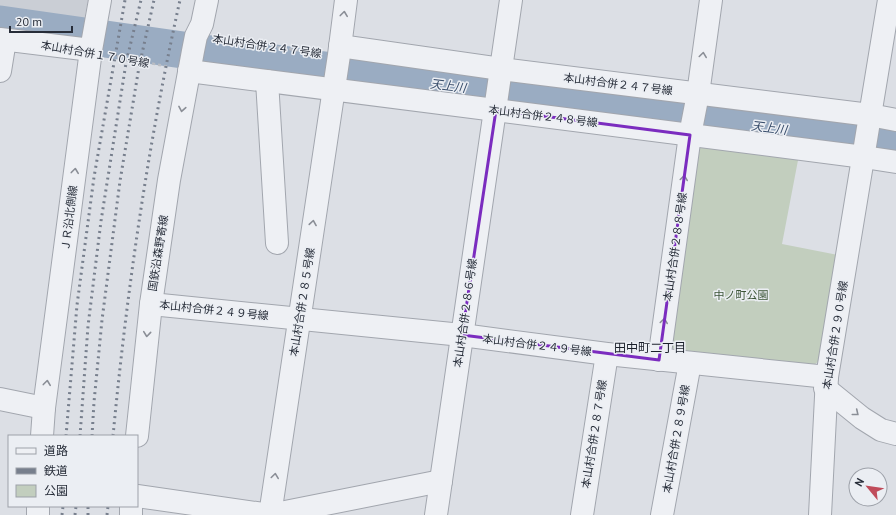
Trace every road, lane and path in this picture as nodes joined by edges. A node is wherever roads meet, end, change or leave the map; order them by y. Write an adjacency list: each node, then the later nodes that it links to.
1 (100, 0): 9 (street, ＪＲ沿北側線)
2 (207, 0): 7 (street)
3 (346, 0): 10 (street, 本山村合併２８５号線, one-way to 3)
4 (511, 0): 11 (street, 本山村合併２８６号線)
5 (711, 0): 16 (street, 本山村合併２８８号線, one-way to 5)
6 (889, 0): 18 (street, 本山村合併２９０号線)
7 (196, 36): 10 (path, 本山村合併２４７号線); 13 (street, 国鉄沿森野寄線)
8 (2, 40): 9 (street, 本山村合併１７０号線); 12 (street)
9 (91, 50): 13 (path, 本山村合併１７０号線); 32 (street, ＪＲ沿北側線, one-way to 9)
10 (339, 51): 11 (street, 本山村合併２４７号線); 15 (street, 本山村合併２８５号線)
11 (501, 69): 16 (street, 本山村合併２４７号線); 17 (street, 本山村合併２８６号線)
12 (0, 71)
13 (189, 71): 14 (street, 本山村合併２４８号線); 24 (street, 国鉄沿森野寄線, one-way to 24)
14 (267, 81): 15 (street, 本山村合併２４８号線); 23 (street)
15 (334, 89): 17 (street, 本山村合併２４８号線); 25 (street, 本山村合併２８５号線, one-way to 15)
16 (698, 94): 18 (street, 本山村合併２４７号線); 20 (street, 本山村合併２８８号線)
17 (496, 110): 20 (street, 本山村合併２４８号線); 26 (street, 本山村合併２８６号線)
18 (870, 115): 19 (street, 本山村合併２４７号線); 21 (street, 本山村合併２９０号線)
19 (896, 120)
20 (690, 135): 21 (street, 本山村合併２４８号線); 28 (street, 本山村合併２８８号線, one-way to 20)
21 (864, 157): 22 (street, 本山村合併２４８号線); 30 (street, 本山村合併２９０号線)
22 (896, 162)
23 (277, 243)
24 (151, 304): 25 (street, 本山村合併２４９号線); 35 (street, 国鉄沿森野寄線, one-way to 35)
25 (299, 319): 26 (street, 本山村合併２４９号線); 39 (street, 本山村合併２８５号線, one-way to 25)
26 (462, 335): 27 (street, 本山村合併２４９号線); 36 (street, 本山村合併２８６号線)
27 (607, 354): 28 (street, 本山村合併２４９号線); 41 (street, 本山村合併２８７号線)
28 (659, 360): 29 (street, 本山村合併２４９号線)
29 (690, 363): 30 (street, 本山村合併２４９号線); 42 (street, 本山村合併２８９号線)
30 (826, 383): 33 (street, one-way to 33); 43 (street, 本山村合併２９０号線)
31 (0, 399): 32 (street)
32 (44, 408): 34 (street, ＪＲ沿北側線)
33 (896, 434)
34 (42, 435)
35 (137, 435)
36 (441, 481): 38 (street); 40 (street, 本山村合併２８６号線)
37 (138, 496): 39 (street)
38 (325, 510): 39 (street)
39 (270, 515)
40 (436, 515)
41 (582, 515)
42 (662, 515)
43 (820, 515)

